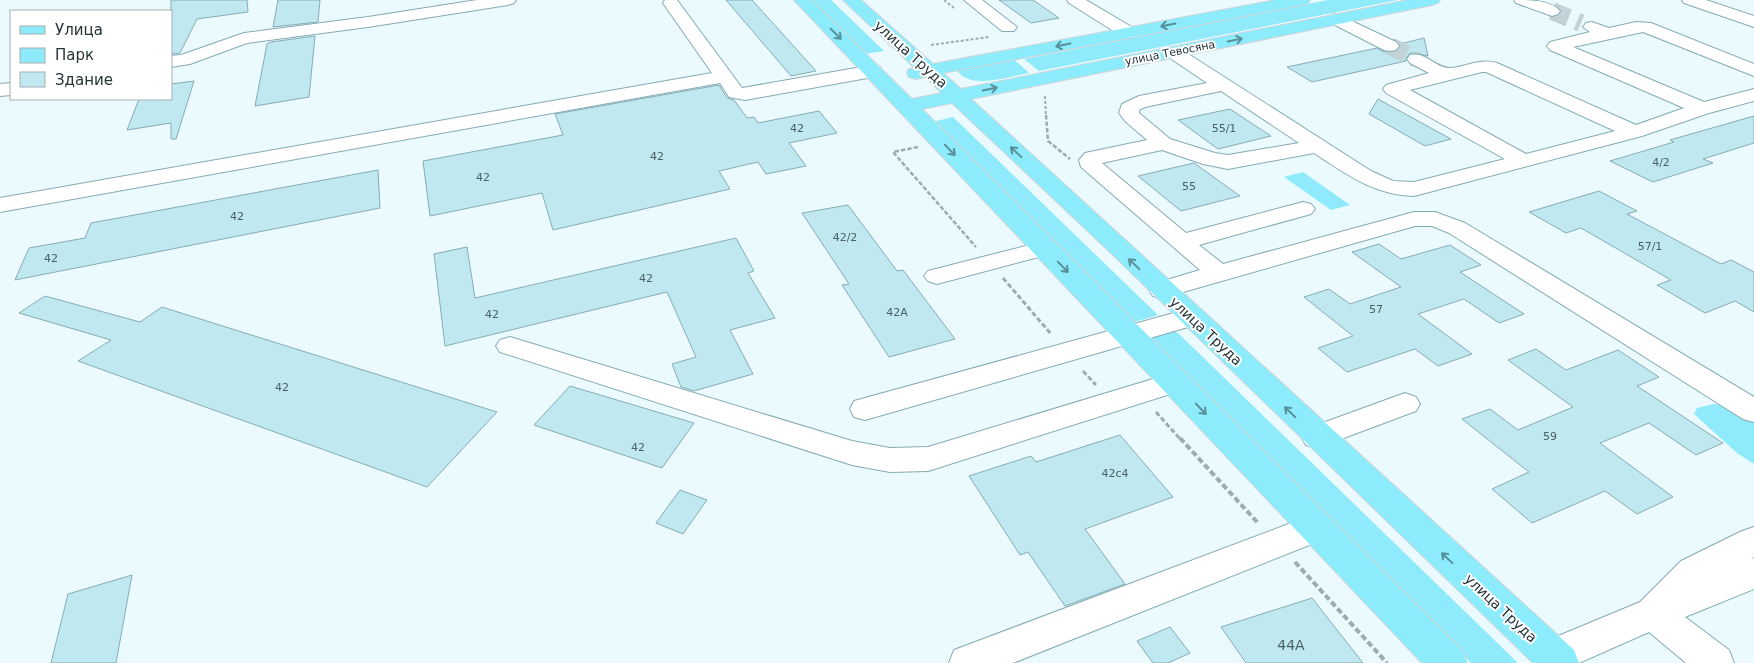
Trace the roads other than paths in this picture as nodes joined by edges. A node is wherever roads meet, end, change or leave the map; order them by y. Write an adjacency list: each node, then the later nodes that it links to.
1 (508, 0): 24 (lane)
2 (802, 0): 28 (main road, one-way to 28)
3 (851, 0): 25 (main road, улица Труда)
4 (972, 0): 18 (lane)
5 (1075, 0): 19 (lane)
6 (1302, 0): 19 (main road, one-way to 19)
7 (1432, 0): 15 (main road, улица Тевосяна)
8 (1522, 0): 12 (lane)
9 (1690, 0): 14 (lane)
10 (1723, 0): 13 (lane)
11 (671, 3): 29 (lane)
12 (1552, 11)
13 (1754, 11): 14 (lane)
14 (1736, 16): 16 (lane)
15 (1337, 19): 21 (lane); 22 (main road, улица Тевосяна, one-way to 15)
16 (1754, 22)
17 (1581, 23): 20 (lane)
18 (1008, 27)
19 (1129, 33): 25 (main road, one-way to 25)
20 (1608, 33): 26 (lane); 34 (lane)
21 (1390, 46)
22 (1173, 52): 30 (lane); 32 (main road, улица Тевосяна, one-way to 22)
23 (1416, 59): 27 (lane)
24 (172, 62)
25 (930, 70): 28 (main road); 32 (main road, улица Труда)
26 (1754, 70)
27 (1446, 74): 35 (lane); 38 (lane)
28 (878, 75): 29 (lane); 33 (main road)
29 (724, 77): 39 (lane)
30 (1224, 85): 36 (lane); 37 (lane)
31 (1754, 94): 34 (lane)
32 (957, 96): 33 (main road, улица Тевосяна); 45 (main road, улица Труда, one-way to 32)
33 (907, 106): 42 (main road, one-way to 42)
34 (1702, 109): 35 (lane)
35 (1635, 132): 38 (lane)
36 (1163, 143): 37 (lane); 41 (lane)
37 (1318, 146): 38 (lane)
38 (1524, 161)
39 (0, 205)
40 (1303, 209): 41 (lane)
41 (1182, 242): 43 (lane)
42 (1045, 248): 44 (lane); 47 (main road, one-way to 47)
43 (1218, 273): 45 (lane); 52 (lane)
44 (937, 276)
45 (1162, 290): 46 (main road, улица Труда)
46 (1192, 317): 47 (lane); 53 (main road, улица Труда, one-way to 46)
47 (1130, 335): 49 (main road); 51 (lane)
48 (510, 346): 49 (lane)
49 (1176, 382): 54 (main road, one-way to 54)
50 (1404, 404): 53 (lane)
51 (865, 409)
52 (1754, 411)
53 (1317, 437): 59 (main road, улица Труда, one-way to 53)
54 (1315, 528): 58 (lane); 61 (main road)
55 (1754, 541): 57 (lane)
56 (1754, 573): 57 (lane)
57 (1653, 613): 59 (lane); 62 (lane)
58 (1012, 655): 60 (lane)
59 (1556, 660)
60 (968, 663)
61 (1448, 663)
62 (1715, 663)

